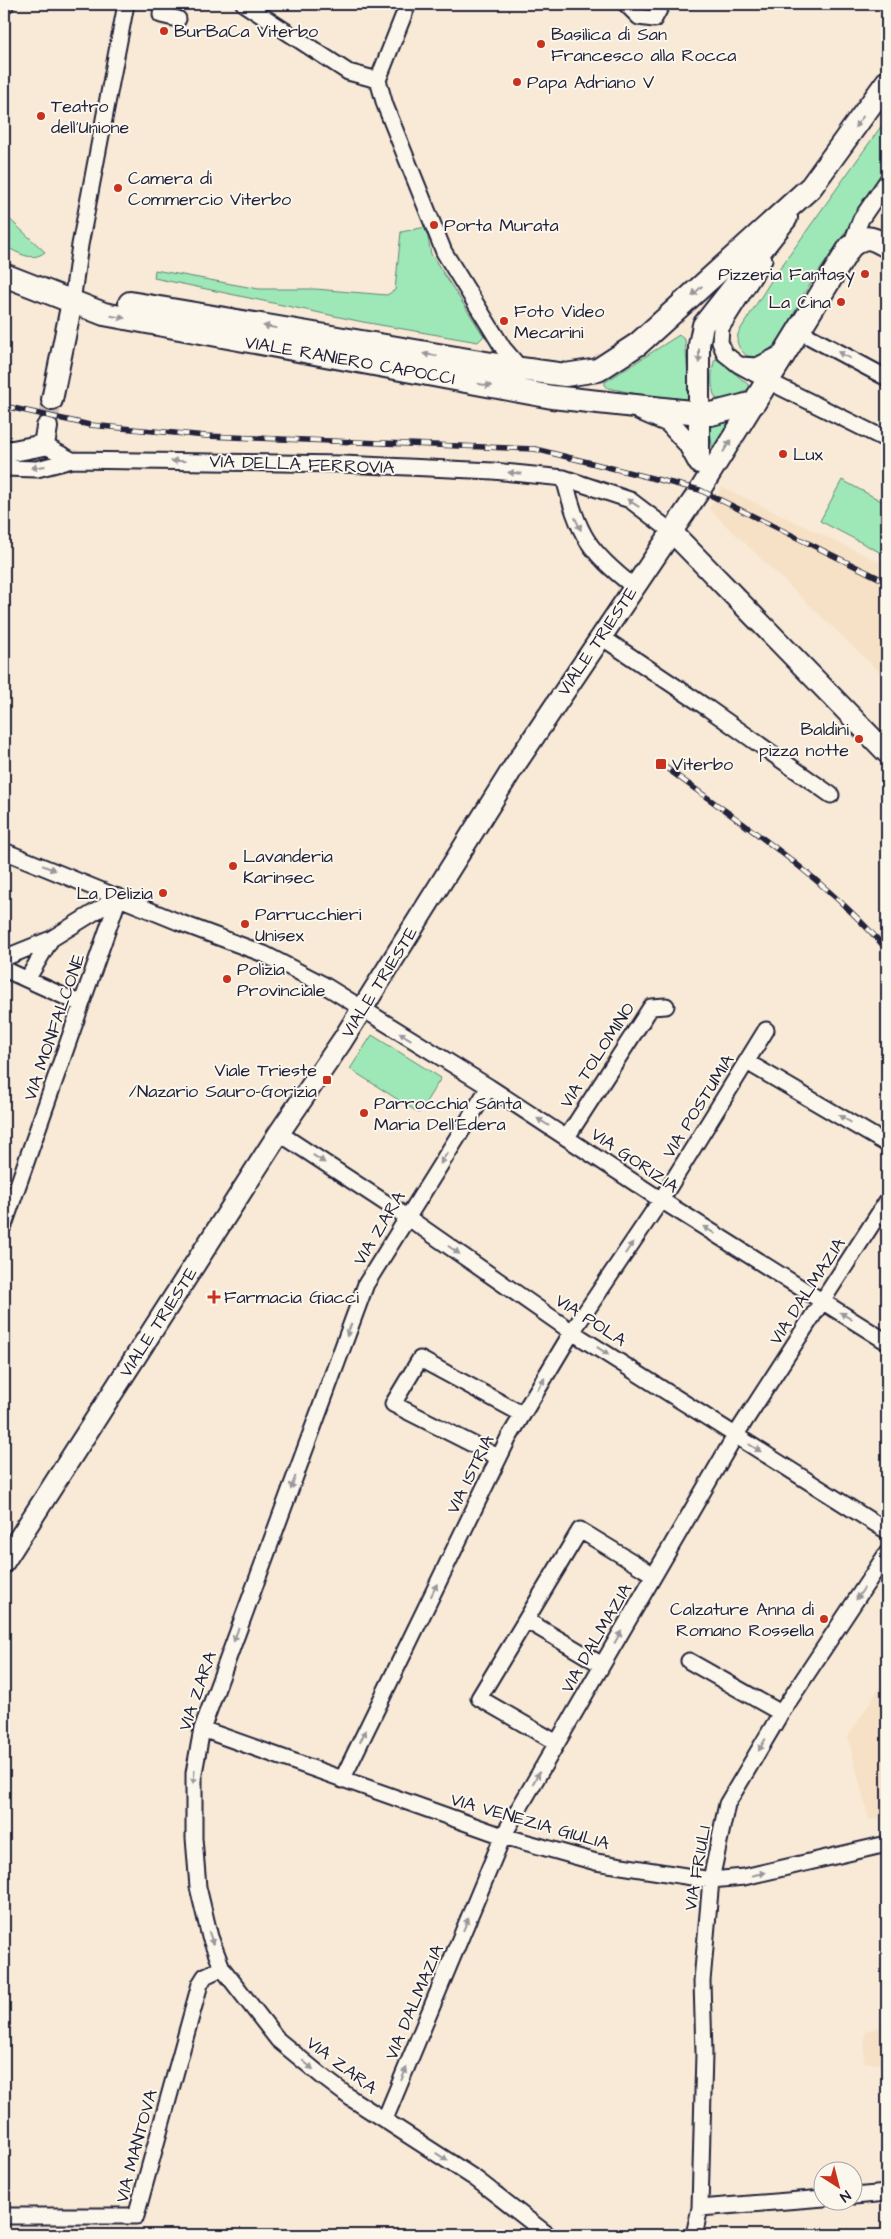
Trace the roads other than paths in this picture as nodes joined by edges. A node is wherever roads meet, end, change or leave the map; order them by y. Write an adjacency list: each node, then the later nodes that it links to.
1 (126, 4): 16 (street)
2 (162, 4): 7 (street)
3 (244, 4): 8 (street)
4 (408, 4): 8 (street)
5 (626, 4): 6 (street)
6 (662, 4)
7 (178, 19)
8 (378, 80): 20 (street)
9 (887, 82): 11 (main road, VIALE RANIERO CAPOCCI, one-way to 11)
10 (887, 181): 14 (street)
11 (811, 187): 19 (street); 20 (main road, VIALE RANIERO CAPOCCI, one-way to 20); 26 (main road, one-way to 26)
12 (887, 198): 13 (street)
13 (879, 242): 14 (main road)
14 (850, 247): 17 (main road)
15 (4, 275): 16 (main road, VIALE RANIERO CAPOCCI)
16 (72, 302): 20 (main road, VIALE RANIERO CAPOCCI, one-way to 16); 23 (main road); 25 (main road, VIALE RANIERO CAPOCCI, one-way to 25)
17 (799, 331): 18 (main road); 21 (street, one-way to 17)
18 (786, 352): 19 (street); 22 (main road)
19 (739, 365): 22 (street)
20 (521, 369)
21 (887, 378)
22 (768, 381): 24 (main road); 28 (street)
23 (52, 400)
24 (754, 402): 26 (main road, VIALE RANIERO CAPOCCI); 34 (main road, VIALE TRIESTE, one-way to 24)
25 (631, 406): 26 (main road, VIALE RANIERO CAPOCCI); 31 (main road)
26 (700, 414): 31 (main road)
27 (46, 436): 29 (main road, VIA DELLA FERROVIA); 30 (street, VIA DELLA FERROVIA)
28 (887, 440)
29 (4, 451)
30 (72, 460): 32 (street, one-way to 32); 33 (street, VIA DELLA FERROVIA, one-way to 30)
31 (698, 463): 34 (main road)
32 (4, 468)
33 (564, 478): 35 (street, VIA DELLA FERROVIA, one-way to 33); 36 (street, one-way to 36)
34 (702, 487): 35 (main road, VIALE TRIESTE)
35 (672, 532): 36 (main road, VIALE TRIESTE); 38 (main road)
36 (634, 587): 37 (main road, VIALE TRIESTE)
37 (600, 636): 39 (street); 48 (main road, VIALE TRIESTE)
38 (887, 753)
39 (831, 795)
40 (4, 851): 41 (street, VIA GORIZIA, one-way to 41)
41 (119, 897): 42 (street); 46 (street, VIA MONFALCONE); 48 (street, VIA GORIZIA)
42 (51, 939): 43 (street); 45 (street)
43 (4, 958)
44 (4, 969): 45 (street)
45 (28, 978): 46 (street)
46 (81, 1004): 58 (street, VIA MONFALCONE)
47 (666, 1006): 53 (street, VIA TOLOMINO)
48 (362, 1009): 51 (street, VIA GORIZIA, one-way to 48); 52 (main road, VIALE TRIESTE)
49 (766, 1030): 50 (street, VIA POSTUMIA)
50 (747, 1062): 54 (street, one-way to 50); 55 (street, VIA POSTUMIA)
51 (489, 1087): 53 (street, VIA GORIZIA, one-way to 51); 57 (street, VIA ZARA, one-way to 57)
52 (279, 1133): 57 (street, VIA POLA, one-way to 57); 67 (main road, VIALE TRIESTE)
53 (567, 1136): 55 (street, VIA GORIZIA)
54 (887, 1144)
55 (662, 1200): 59 (street, VIA GORIZIA, one-way to 55); 60 (street, VIA ISTRIA, one-way to 55)
56 (887, 1201): 59 (street, VIA DALMAZIA)
57 (407, 1217): 60 (street, VIA POLA, one-way to 60); 73 (street, VIA ZARA, one-way to 73)
58 (4, 1226)
59 (823, 1302): 61 (street, VIA GORIZIA, one-way to 59); 63 (street, VIA DALMAZIA)
60 (572, 1332): 62 (street, VIA ISTRIA, one-way to 60); 63 (street, VIA POLA, one-way to 63)
61 (887, 1342)
62 (522, 1414): 64 (street, VIA ISTRIA); 64 (street)
63 (735, 1436): 65 (street, VIA POLA, one-way to 65); 68 (street, VIA DALMAZIA)
64 (498, 1457): 75 (street, VIA ISTRIA, one-way to 64)
65 (887, 1531)
66 (887, 1553): 72 (street, VIA FRIULI, one-way to 72)
67 (4, 1562)
68 (654, 1575): 69 (street); 71 (street, VIA DALMAZIA, one-way to 68)
69 (526, 1620): 71 (street); 74 (street)
70 (689, 1660): 72 (street)
71 (602, 1665): 74 (street, VIA DALMAZIA)
72 (781, 1713): 78 (street, VIA FRIULI, one-way to 78)
73 (202, 1729): 75 (street, VIA VENEZIA GIULIA); 79 (street, VIA ZARA, one-way to 79)
74 (557, 1743): 76 (street, VIA DALMAZIA, one-way to 74)
75 (342, 1780): 76 (street, VIA VENEZIA GIULIA)
76 (503, 1836): 78 (street, VIA VENEZIA GIULIA); 80 (street, VIA DALMAZIA, one-way to 76)
77 (887, 1844): 78 (street, VIA VENEZIA GIULIA, one-way to 77)
78 (711, 1880): 84 (street, VIA FRIULI)
79 (222, 1968): 80 (street, VIA ZARA, one-way to 80); 85 (street, VIA MANTOVA)
80 (385, 2119): 86 (street, VIA ZARA, one-way to 86)
81 (887, 2193): 82 (street)
82 (864, 2195)
83 (814, 2199): 84 (street)
84 (700, 2208): 87 (street, VIA FRIULI)
85 (4, 2216)
86 (548, 2235)
87 (694, 2235)

